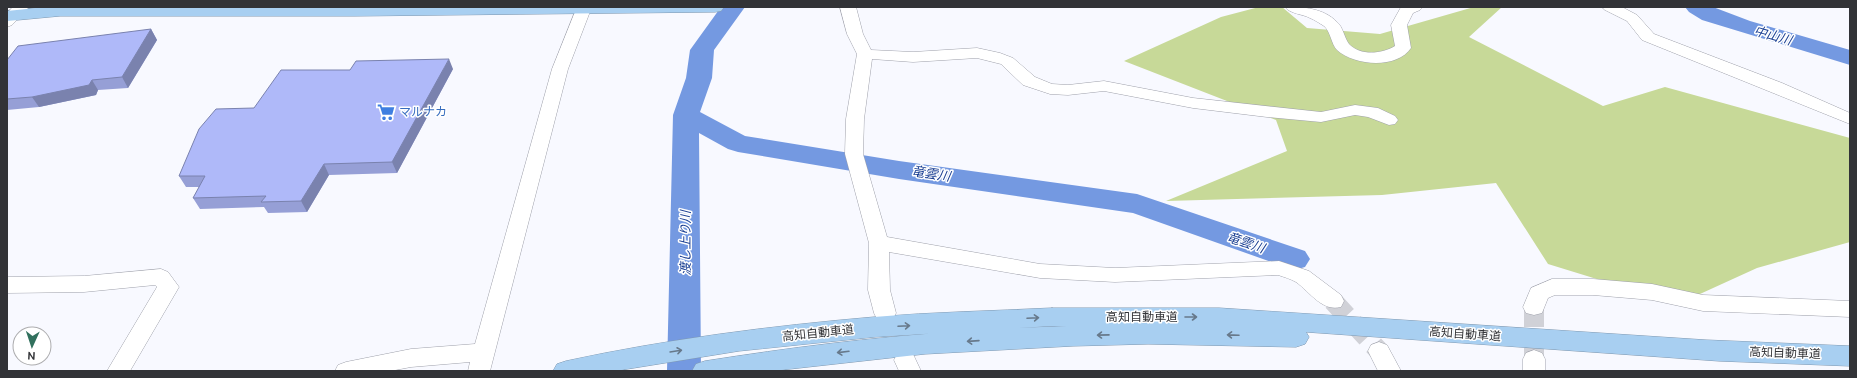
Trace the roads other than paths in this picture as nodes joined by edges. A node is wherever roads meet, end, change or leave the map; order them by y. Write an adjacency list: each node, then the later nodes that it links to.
1 (711, 7): 2 (highway); 7 (highway)
2 (715, 7)
3 (848, 7): 9 (street)
4 (1292, 7): 5 (street)
5 (1415, 7)
6 (1610, 7): 10 (street)
7 (583, 9): 8 (highway); 21 (street)
8 (12, 15)
9 (865, 54): 11 (street); 12 (street)
10 (1850, 119)
11 (1390, 120)
12 (879, 243): 14 (street); 17 (street)
13 (7, 285): 22 (street)
14 (1333, 300)
15 (1534, 307): 16 (street)
16 (1850, 309)
17 (885, 313)
18 (1379, 351): 26 (street)
19 (738, 353): 20 (highway, 高知自動車道); 24 (highway, 高知自動車道, one-way to 19); 25 (highway, 高知自動車道)
20 (1850, 356)
21 (482, 362): 23 (street)
22 (118, 371)
23 (346, 371)
24 (566, 371)
25 (705, 371)
26 (1390, 371)

